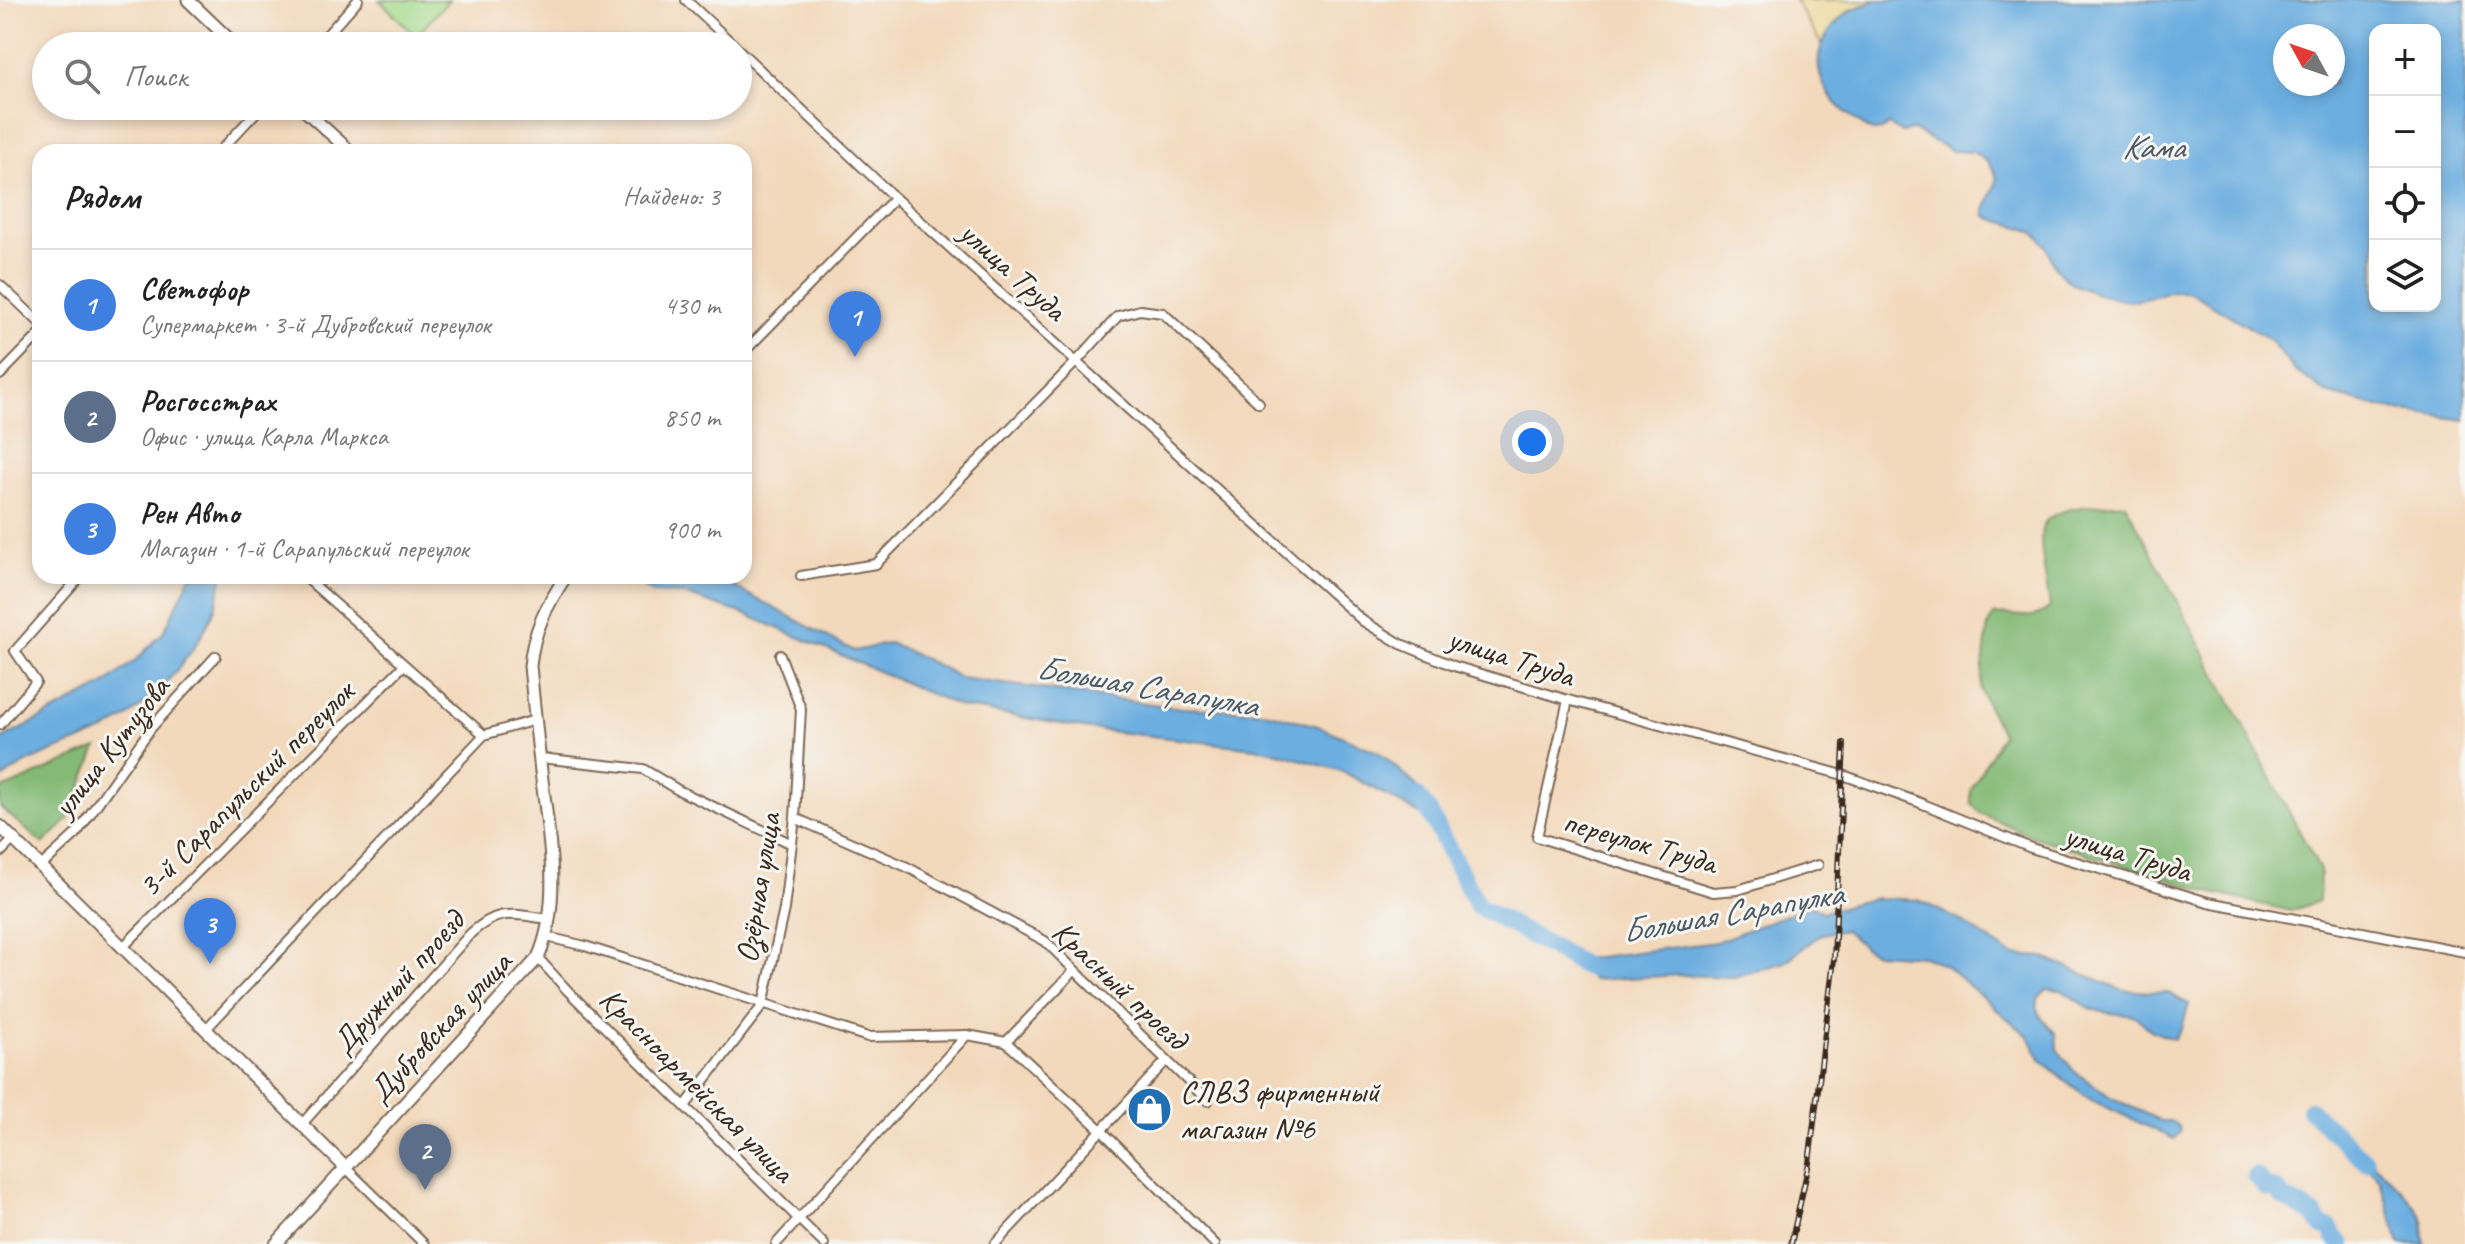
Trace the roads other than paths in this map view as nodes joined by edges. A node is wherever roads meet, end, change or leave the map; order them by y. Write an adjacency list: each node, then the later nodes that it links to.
1 (188, 0): 4 (main road)
2 (358, 0): 5 (street)
3 (686, 0): 6 (street, улица Труда)
4 (221, 32)
5 (329, 32)
6 (719, 32)
7 (752, 63): 12 (street, улица Труда)
8 (249, 120): 10 (street)
9 (316, 120): 11 (main road)
10 (226, 144)
11 (342, 144)
12 (895, 198): 16 (street); 17 (street, улица Труда)
13 (0, 285): 14 (street)
14 (32, 315)
15 (32, 342): 18 (street)
16 (752, 344)
17 (1077, 361): 19 (street); 20 (street); 27 (street, улица Труда)
18 (0, 375)
19 (1259, 403)
20 (801, 576)
21 (74, 584): 29 (street)
22 (313, 584): 26 (street)
23 (561, 584): 28 (main road, Дубровская улица)
24 (780, 655): 32 (street, Озёрная улица)
25 (216, 656): 38 (street, улица Кутузова)
26 (403, 666): 30 (street); 41 (street, 3-й Сарапульский переулок)
27 (1568, 700): 37 (street, переулок Труда); 42 (street, улица Труда)
28 (535, 720): 30 (street); 31 (main road, Дубровская улица)
29 (0, 725)
30 (484, 735): 46 (street)
31 (540, 758): 35 (street); 39 (main road, Дубровская улица)
32 (795, 818): 35 (street, Озёрная улица); 44 (street, Красный проезд)
33 (0, 826): 34 (main road)
34 (14, 839): 36 (street); 38 (main road)
35 (790, 843): 45 (street, Озёрная улица)
36 (0, 853)
37 (1818, 865)
38 (41, 866): 41 (main road)
39 (549, 919): 40 (main road, Дубровская улица); 52 (street, Дружный проезд)
40 (547, 937): 43 (main road, Дубровская улица); 45 (street)
41 (123, 947): 46 (main road)
42 (2465, 952)
43 (538, 958): 51 (street, Красноармейская улица); 54 (main road, Дубровская улица)
44 (1074, 971): 48 (street); 49 (street, Красный проезд)
45 (763, 1005): 47 (street); 51 (street, Озёрная улица)
46 (206, 1029): 52 (main road)
47 (967, 1035): 48 (street); 55 (street)
48 (1006, 1042): 53 (street)
49 (1166, 1061): 50 (street, Красный проезд); 53 (street)
50 (1208, 1101)
51 (685, 1106): 55 (street, Красноармейская улица)
52 (302, 1124): 54 (main road)
53 (1101, 1130): 60 (street); 61 (street)
54 (346, 1168): 56 (main road, Дубровская улица); 57 (street)
55 (799, 1220): 58 (street); 59 (street, Красноармейская улица)
56 (276, 1244)
57 (424, 1244)
58 (776, 1244)
59 (824, 1244)
60 (995, 1244)
61 (1215, 1244)

